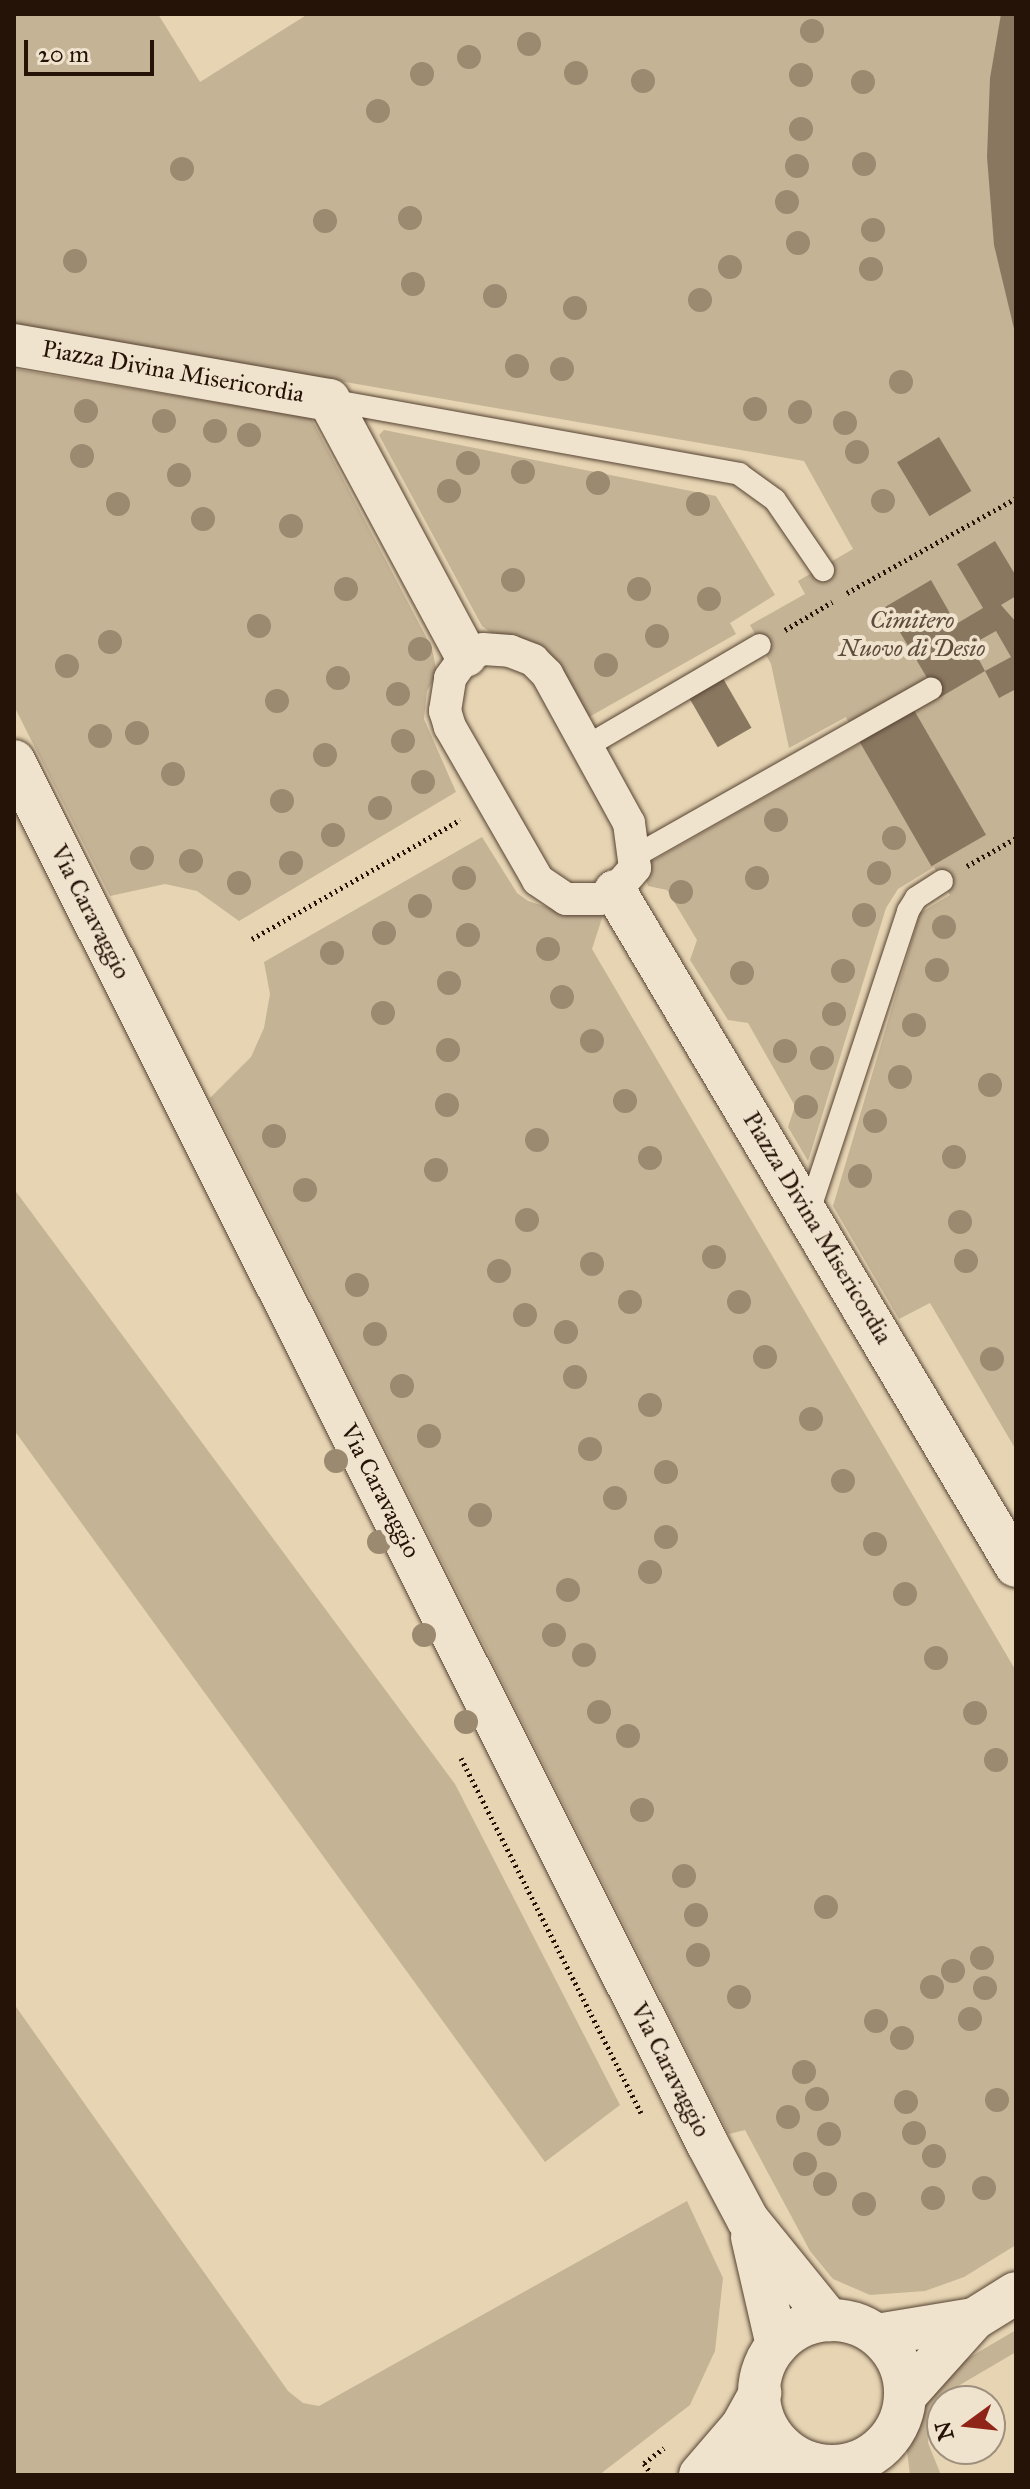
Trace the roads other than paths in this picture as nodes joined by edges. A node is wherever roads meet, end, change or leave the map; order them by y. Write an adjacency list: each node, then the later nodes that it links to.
1 (14, 345): 2 (street, Piazza Divina Misericordia)
2 (329, 400): 3 (lane); 5 (street, Piazza Divina Misericordia)
3 (823, 570)
4 (760, 645): 7 (lane)
5 (466, 656): 7 (street); 11 (street)
6 (931, 689): 9 (lane)
7 (587, 746): 9 (street)
8 (14, 761): 14 (street, Via Caravaggio)
9 (637, 855): 11 (street)
10 (942, 881): 12 (lane)
11 (615, 891): 12 (street, Piazza Divina Misericordia)
12 (808, 1214): 13 (street, Piazza Divina Misericordia)
13 (1016, 1566)
14 (748, 2220): 17 (street, Via Caravaggio); 19 (street, Via Caravaggio)
15 (1016, 2293): 16 (street)
16 (974, 2319): 18 (street); 21 (street)
17 (829, 2320): 18 (street); 19 (street)
18 (877, 2335): 21 (street)
19 (777, 2345): 20 (street)
20 (760, 2393): 23 (street); 24 (street)
21 (905, 2396): 22 (street)
22 (892, 2459): 23 (street)
23 (832, 2469): 25 (street)
24 (700, 2475)
25 (733, 2475)

